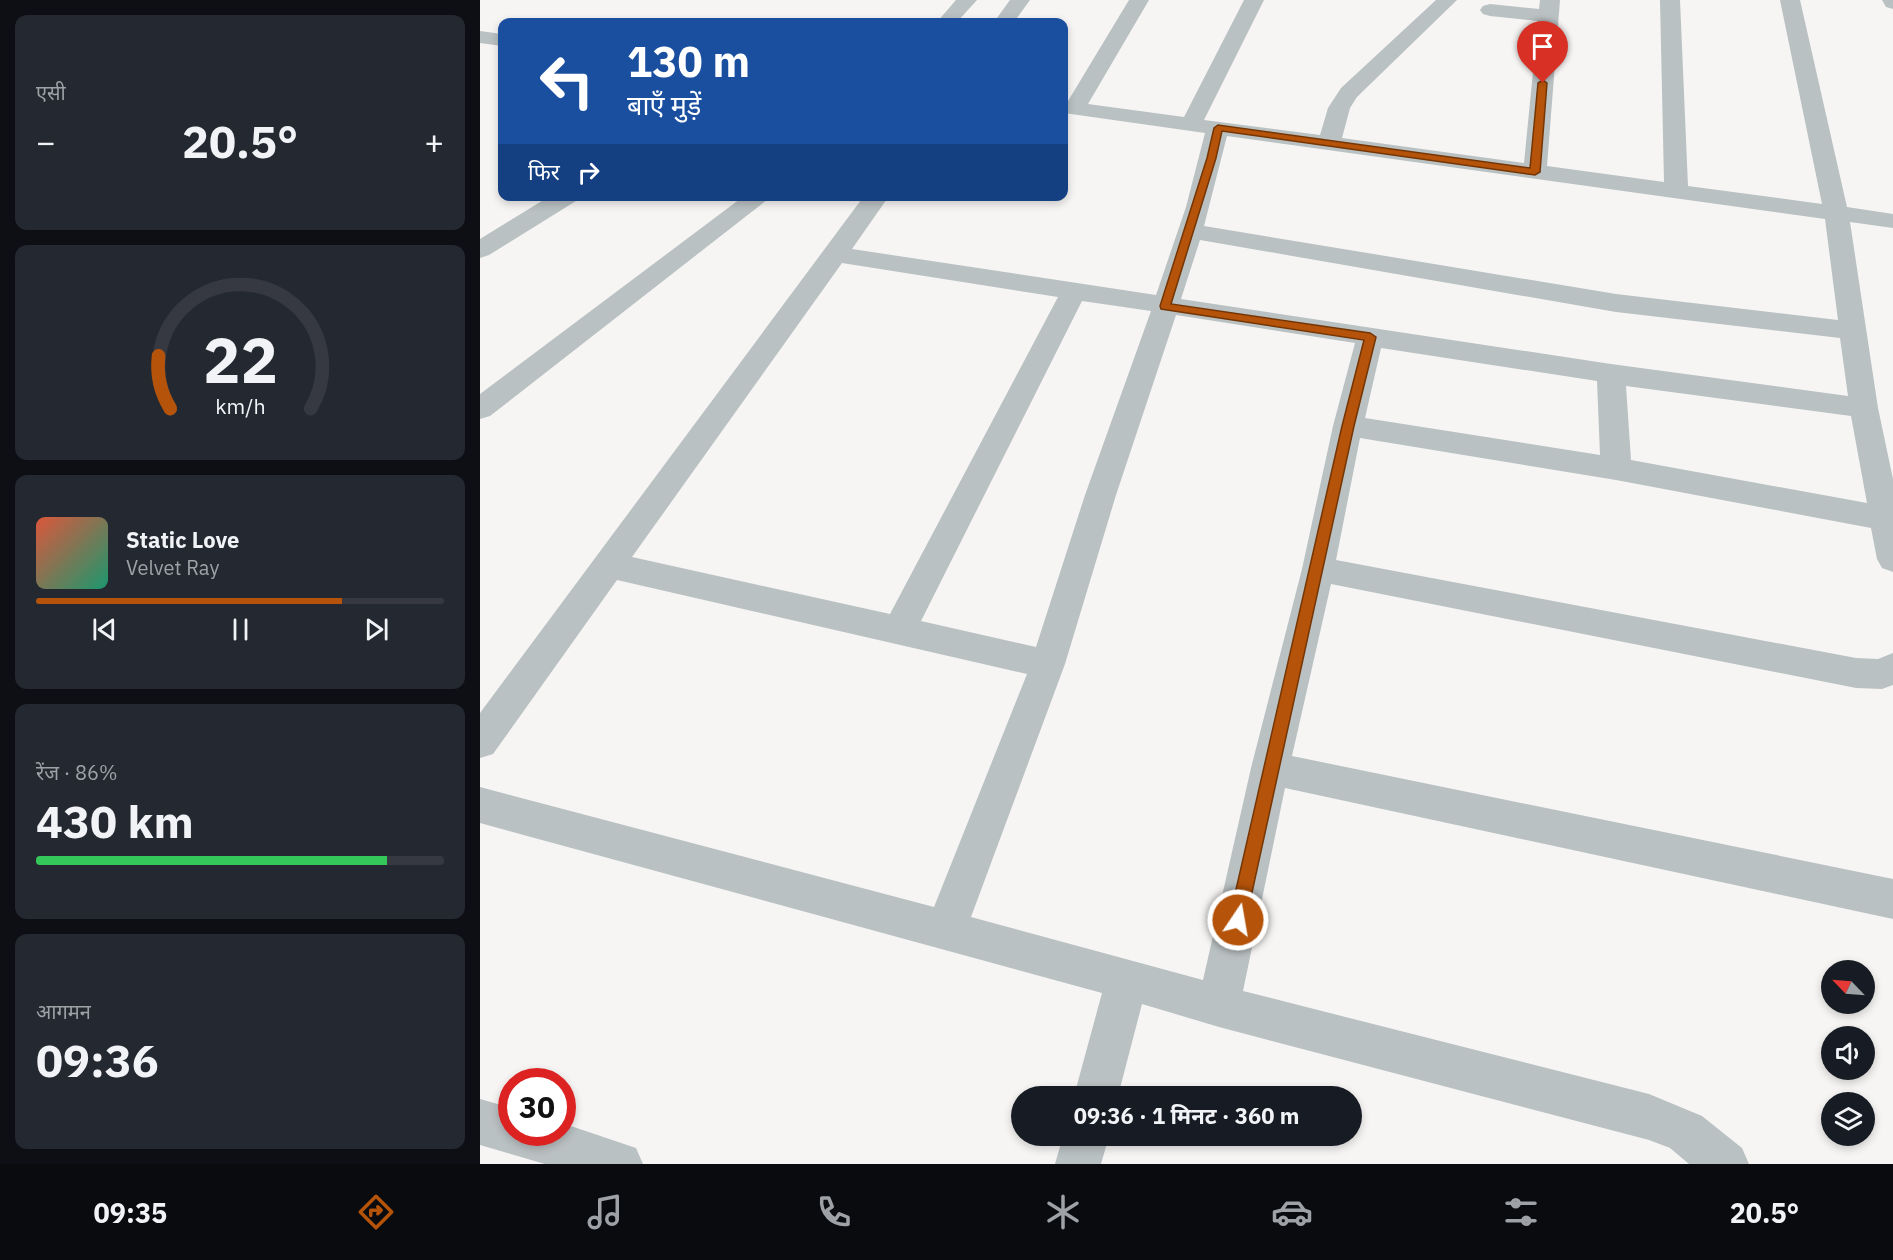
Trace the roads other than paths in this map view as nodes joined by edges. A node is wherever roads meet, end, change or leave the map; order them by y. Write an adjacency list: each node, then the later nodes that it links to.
1 (967, 0): 10 (street)
2 (1020, 0): 11 (street)
3 (1139, 0): 14 (street)
4 (1254, 0): 15 (street)
5 (1447, 0): 16 (street)
6 (1670, 0): 18 (street)
7 (1790, 0): 22 (street)
8 (1549, 8): 9 (street); 17 (street)
9 (1490, 10)
10 (951, 18)
11 (1007, 18)
12 (480, 38): 13 (street)
13 (498, 40)
14 (1069, 107): 15 (street)
15 (1205, 126): 16 (street); 24 (street)
16 (1329, 143): 17 (street)
17 (1535, 172): 18 (street)
18 (1676, 192): 22 (street)
19 (560, 201): 25 (street)
20 (753, 201): 33 (street)
21 (873, 201): 26 (street)
22 (1836, 213): 23 (street); 29 (street)
23 (1893, 221)
24 (1189, 231): 28 (street); 29 (street)
25 (480, 249)
26 (835, 254): 27 (street); 38 (street)
27 (1074, 291): 28 (street); 40 (street)
28 (1165, 306): 30 (street); 41 (street)
29 (1853, 331): 32 (street)
30 (1370, 337): 31 (street); 34 (street)
31 (1611, 374): 32 (street); 35 (street)
32 (1864, 408): 36 (street)
33 (480, 409)
34 (1348, 426): 35 (street); 39 (street)
35 (1616, 469): 36 (street)
36 (1889, 518): 37 (street)
37 (1893, 559)
38 (609, 565): 40 (street); 43 (street)
39 (1318, 569): 42 (street); 44 (street)
40 (899, 630): 41 (street)
41 (1048, 664): 47 (street)
42 (1893, 668)
43 (480, 742)
44 (1270, 768): 46 (street); 49 (street)
45 (480, 805): 47 (street)
46 (1893, 899)
47 (945, 931): 48 (street)
48 (1127, 979): 49 (street); 50 (street)
49 (1219, 1006): 58 (street)
50 (1099, 1086)
51 (480, 1122): 52 (street)
52 (498, 1127)
53 (541, 1146): 55 (street)
54 (1083, 1146): 57 (street)
55 (561, 1156): 56 (street)
56 (620, 1164)
57 (1078, 1164)
58 (1726, 1164)

